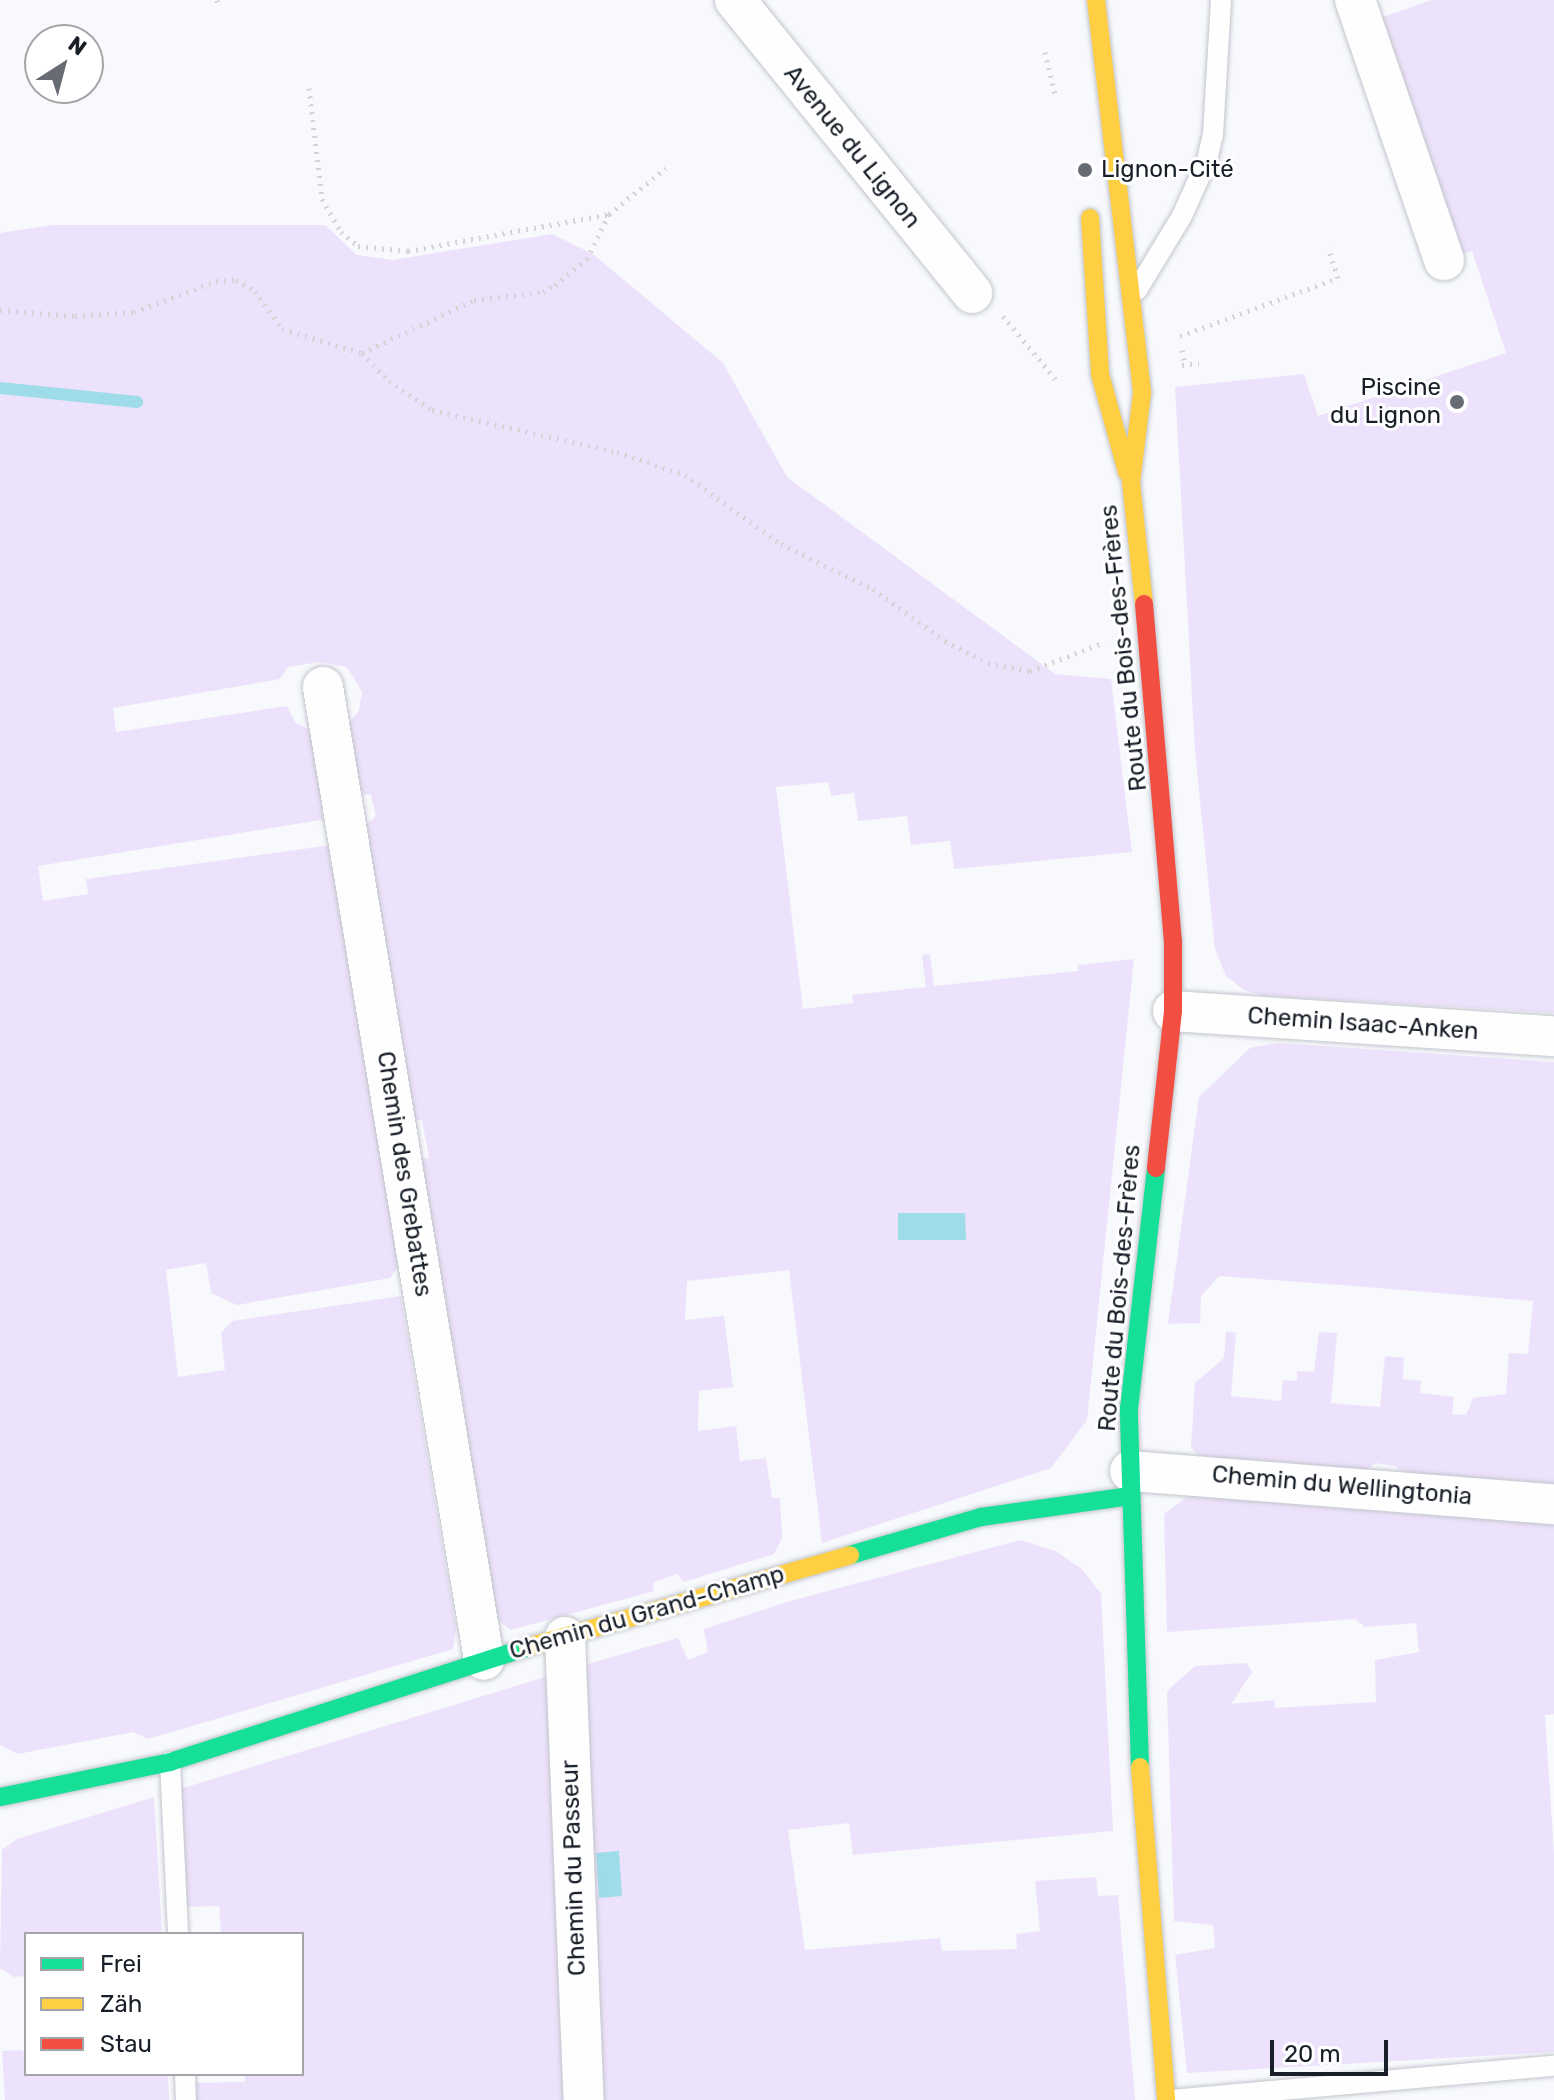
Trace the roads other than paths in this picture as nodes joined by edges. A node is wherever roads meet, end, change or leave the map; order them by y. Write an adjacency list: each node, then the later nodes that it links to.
1 (735, 0): 7 (street, Avenue du Lignon)
2 (1096, 0): 8 (street, Route du Bois-des-Frères)
3 (1221, 0): 8 (lane)
4 (1355, 0): 6 (street)
5 (1088, 201): 9 (street, Route du Bois-des-Frères)
6 (1444, 260)
7 (972, 293)
8 (1132, 297): 9 (street, Route du Bois-des-Frères)
9 (1131, 482): 11 (street, Route du Bois-des-Frères)
10 (323, 687): 16 (street, Chemin des Grebattes)
11 (1173, 1011): 12 (street, Chemin Isaac-Anken); 13 (street, Route du Bois-des-Frères)
12 (1554, 1036)
13 (1131, 1484): 14 (street, Chemin du Wellingtonia); 15 (street, Chemin du Grand-Champ); 24 (street, Route du Bois-des-Frères)
14 (1554, 1504)
15 (565, 1637): 16 (street, Chemin du Grand-Champ); 23 (street, Chemin du Passeur)
16 (484, 1660): 17 (street, Chemin du Grand-Champ)
17 (170, 1762): 18 (street, Chemin du Grand-Champ); 19 (lane)
18 (0, 1797)
19 (178, 1932)
20 (1554, 2066): 24 (lane)
21 (185, 2076): 22 (lane)
22 (186, 2100)
23 (584, 2100)
24 (1168, 2100)

